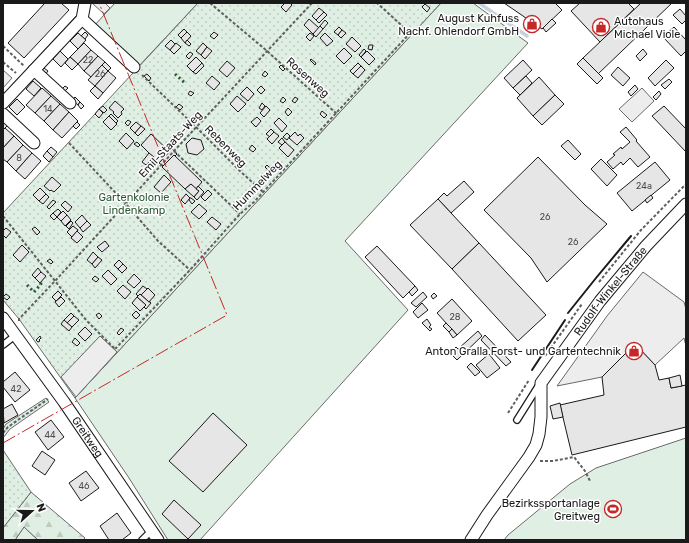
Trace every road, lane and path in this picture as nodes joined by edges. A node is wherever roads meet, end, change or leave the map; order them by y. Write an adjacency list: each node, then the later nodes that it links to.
1 (85, 3): 5 (street)
2 (210, 3): 7 (path, Rosenweg)
3 (312, 3): 7 (path, Emil-Staats-Weg)
4 (377, 3): 14 (path, Hummelweg)
5 (82, 19): 9 (street); 10 (street)
6 (3, 46): 10 (path)
7 (268, 51): 14 (path, Rosenweg); 15 (path, Emil-Staats-Weg)
8 (3, 62): 10 (path)
9 (138, 71): 15 (path, Rebenweg)
10 (30, 74): 11 (street); 12 (street)
11 (5, 96)
12 (70, 103)
13 (3, 114): 16 (street)
14 (337, 114): 19 (path, Hummelweg)
15 (196, 127): 18 (path, Emil-Staats-Weg); 19 (path, Rebenweg)
16 (34, 143)
17 (69, 143): 20 (path)
18 (174, 151): 20 (path, Emil-Staats-Weg); 22 (path)
19 (263, 192): 22 (path, Hummelweg)
20 (126, 204): 24 (path); 25 (path, Emil-Staats-Weg)
21 (686, 204): 29 (street, Rudolf-Winkel-Straße)
22 (240, 214): 24 (path, Hummelweg)
23 (3, 216): 25 (path, Hummelweg)
24 (190, 270): 25 (path, Hummelweg)
25 (55, 281): 27 (path, Emil-Staats-Weg)
26 (3, 318): 27 (street, Greitweg)
27 (16, 335): 28 (lane); 30 (street, Greitweg)
28 (3, 345)
29 (541, 383): 31 (lane, Rudolf-Winkel-Straße); 33 (street)
30 (57, 392): 32 (path); 35 (street, Greitweg)
31 (517, 420)
32 (3, 433)
33 (532, 454): 34 (path); 38 (street)
34 (590, 481)
35 (152, 530): 36 (lane); 37 (street, Greitweg)
36 (142, 540)
37 (158, 540)
38 (471, 540)

